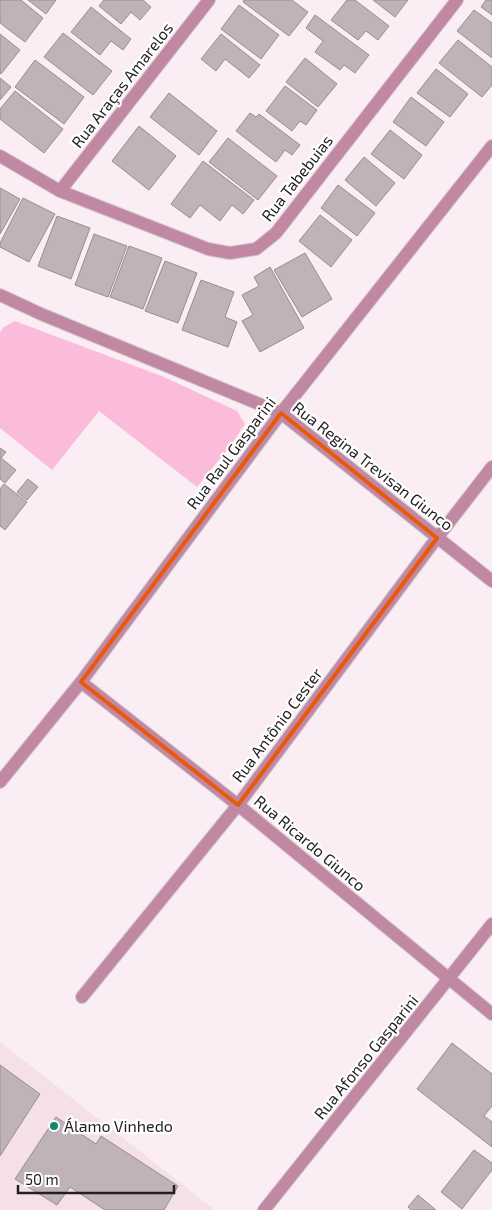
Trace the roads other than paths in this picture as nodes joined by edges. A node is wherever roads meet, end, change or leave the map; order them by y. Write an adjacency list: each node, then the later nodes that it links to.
1 (210, 0): 5 (street, Rua Araças Amarelos)
2 (457, 0): 5 (street, Rua Tabebuias)
3 (492, 146): 7 (street, Rua Raul Gasparini)
4 (0, 156): 5 (street, Rua Tabebuias)
5 (60, 190)
6 (1, 298): 7 (street, Rua Regina Trevisan Giunco)
7 (281, 413): 9 (street, Rua Regina Trevisan Giunco); 11 (street, Rua Raul Gasparini)
8 (492, 467): 9 (street, Rua Antônio Cester)
9 (437, 538): 10 (street, Rua Regina Trevisan Giunco); 13 (street, Rua Antônio Cester)
10 (492, 581)
11 (81, 682): 12 (street, Rua Raul Gasparini); 13 (street, Rua Ricardo Giunco)
12 (0, 782)
13 (238, 805): 15 (street, Rua Ricardo Giunco); 16 (street, Rua Antônio Cester)
14 (492, 924): 15 (street, Rua Afonso Gasparini)
15 (449, 980): 17 (street, Rua Ricardo Giunco); 18 (street, Rua Afonso Gasparini)
16 (82, 997)
17 (492, 1014)
18 (264, 1210)

